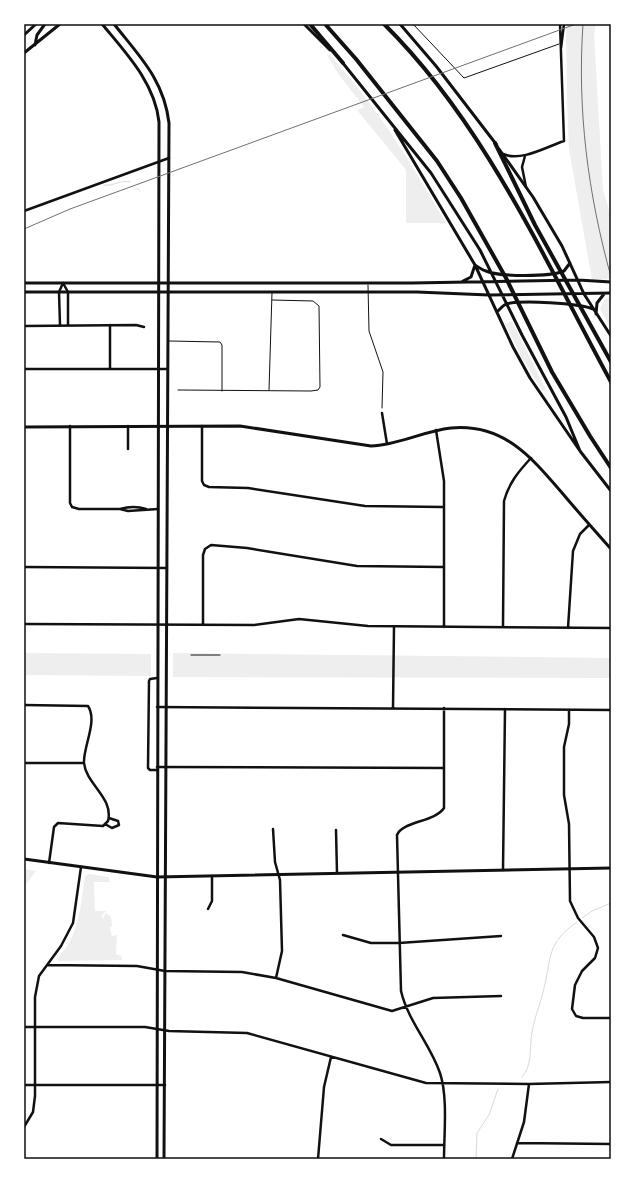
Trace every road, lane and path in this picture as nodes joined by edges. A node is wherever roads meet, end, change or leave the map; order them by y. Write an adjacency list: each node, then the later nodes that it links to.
1 (36, 24): 14 (main road)
2 (45, 24): 16 (main road)
3 (60, 24): 16 (main road)
4 (102, 24): 25 (main road)
5 (114, 24): 24 (main road)
6 (304, 24): 19 (main road)
7 (310, 24): 19 (highway)
8 (325, 24): 90 (highway)
9 (384, 24): 73 (highway)
10 (400, 24): 21 (main road)
11 (413, 24): 15 (lane)
12 (560, 24): 15 (street)
13 (564, 24): 17 (street)
14 (24, 35)
15 (559, 44): 17 (street)
16 (34, 45): 18 (main road)
17 (561, 48): 23 (street)
18 (24, 53)
19 (343, 63): 20 (main road)
20 (391, 124): 31 (main road); 88 (main road)
21 (495, 143): 22 (main road); 68 (highway)
22 (503, 154): 23 (street); 26 (main road)
23 (525, 156): 26 (street)
24 (169, 158): 25 (street); 28 (main road)
25 (159, 162): 27 (main road); 29 (street)
26 (526, 187): 30 (main road)
27 (159, 194): 28 (main road); 38 (main road)
28 (169, 196): 39 (main road)
29 (24, 211)
30 (570, 263): 31 (main road); 32 (main road)
31 (475, 264): 33 (main road); 34 (main road)
32 (578, 280): 34 (main road); 35 (main road); 54 (main road)
33 (461, 282): 34 (main road); 43 (main road)
34 (483, 282): 56 (main road)
35 (611, 282)
36 (24, 283): 37 (main road)
37 (63, 283): 38 (main road); 47 (street); 48 (street)
38 (159, 283): 39 (main road); 44 (main road)
39 (168, 283): 40 (main road); 45 (main road)
40 (241, 283): 41 (main road); 49 (main road)
41 (272, 283): 42 (main road); 50 (main road)
42 (368, 283): 43 (main road); 51 (lane)
43 (412, 283): 52 (main road)
44 (159, 291): 45 (main road); 48 (main road); 71 (main road)
45 (168, 291): 49 (main road); 67 (main road)
46 (24, 292): 47 (main road)
47 (60, 292): 48 (main road); 61 (street)
48 (68, 292): 62 (street)
49 (242, 292): 50 (main road)
50 (272, 292): 51 (main road); 57 (lane)
51 (368, 292): 52 (main road); 77 (lane)
52 (412, 292): 56 (main road)
53 (611, 293): 55 (main road)
54 (584, 294): 55 (main road); 56 (main road); 58 (main road)
55 (605, 294): 60 (main road)
56 (489, 295): 59 (main road)
57 (272, 300): 76 (lane); 76 (lane)
58 (593, 310): 59 (main road); 60 (main road)
59 (497, 312): 88 (main road)
60 (596, 314): 66 (main road)
61 (60, 325): 62 (street); 64 (street)
62 (68, 325): 63 (street)
63 (110, 325): 65 (street); 70 (street)
64 (24, 326)
65 (144, 327)
66 (611, 336)
67 (167, 341): 72 (main road); 75 (lane)
68 (611, 362)
69 (24, 369): 70 (street)
70 (110, 369): 71 (street)
71 (158, 369): 72 (street); 81 (main road)
72 (167, 369): 82 (main road)
73 (611, 382)
74 (178, 390): 75 (lane)
75 (222, 391): 76 (lane)
76 (269, 391)
77 (382, 408)
78 (382, 413): 86 (street)
79 (70, 425): 80 (main road); 84 (main road); 93 (street)
80 (128, 426): 81 (main road); 87 (street)
81 (158, 426): 82 (main road); 95 (main road)
82 (167, 426): 83 (main road); 101 (main road)
83 (202, 426): 86 (main road); 92 (street)
84 (24, 427)
85 (436, 430): 86 (main road); 89 (main road); 92 (street)
86 (387, 444)
87 (128, 449)
88 (580, 451): 91 (main road)
89 (531, 458): 96 (main road); 108 (street)
90 (611, 468)
91 (611, 491)
92 (443, 507): 99 (street)
93 (120, 509): 94 (street); 94 (street)
94 (146, 509): 95 (street)
95 (158, 509): 100 (main road)
96 (589, 525): 97 (main road); 109 (street)
97 (611, 549)
98 (24, 567): 100 (street)
99 (443, 567): 105 (street); 107 (street)
100 (158, 568): 101 (street); 103 (main road)
101 (167, 568): 104 (main road)
102 (24, 624): 103 (street)
103 (158, 625): 104 (street); 113 (main road)
104 (166, 625): 105 (street); 116 (main road)
105 (203, 625): 106 (street)
106 (394, 627): 107 (street); 117 (street)
107 (444, 627): 108 (street)
108 (503, 627): 109 (street)
109 (568, 628): 110 (street)
110 (611, 628)
111 (191, 655): 112 (lane)
112 (220, 656)
113 (157, 678): 115 (main road); 125 (street)
114 (24, 705): 123 (street)
115 (157, 707): 116 (street); 125 (main road)
116 (166, 707): 117 (street); 124 (main road)
117 (394, 708): 118 (street)
118 (444, 708): 119 (street); 126 (street)
119 (504, 709): 120 (street); 136 (street)
120 (569, 710): 121 (street); 135 (street)
121 (611, 710)
122 (24, 763): 123 (street)
123 (84, 763): 127 (street)
124 (165, 767): 125 (street); 126 (street); 142 (main road)
125 (157, 768): 141 (main road)
126 (444, 768): 137 (street)
127 (108, 818): 128 (street); 128 (street)
128 (105, 824): 132 (street)
129 (273, 829): 139 (street)
130 (336, 830): 138 (street)
131 (24, 859): 132 (main road)
132 (49, 863): 133 (main road)
133 (81, 867): 141 (main road); 147 (street)
134 (611, 868): 135 (main road)
135 (570, 869): 136 (main road); 153 (street)
136 (504, 870): 137 (main road)
137 (398, 872): 138 (main road); 146 (street)
138 (337, 873): 139 (main road)
139 (279, 875): 140 (main road); 150 (street)
140 (212, 876): 142 (main road); 143 (street)
141 (158, 877): 142 (main road); 148 (main road)
142 (166, 877): 149 (main road)
143 (208, 909)
144 (343, 935): 146 (street)
145 (501, 936): 146 (street)
146 (399, 943): 152 (street)
147 (47, 965): 148 (street); 155 (street)
148 (156, 969): 149 (street); 156 (main road)
149 (165, 971): 150 (street); 157 (main road)
150 (276, 978): 152 (street)
151 (501, 996): 152 (street)
152 (406, 1008): 161 (street)
153 (611, 1018)
154 (24, 1027): 155 (street)
155 (35, 1027): 156 (street); 164 (street)
156 (156, 1029): 157 (street); 160 (main road)
157 (165, 1030): 158 (street); 165 (main road)
158 (331, 1057): 161 (street); 173 (street)
159 (611, 1082): 162 (street)
160 (157, 1084): 164 (street); 165 (street); 171 (main road)
161 (442, 1084): 162 (street); 170 (street)
162 (529, 1084): 168 (street)
163 (24, 1085): 164 (street)
164 (35, 1085): 166 (street)
165 (165, 1085): 172 (main road)
166 (24, 1127)
167 (381, 1139): 170 (street)
168 (517, 1143): 169 (street); 175 (street)
169 (611, 1144)
170 (444, 1145): 174 (street)
171 (157, 1159)
172 (164, 1159)
173 (318, 1159)
174 (444, 1159)
175 (512, 1159)

